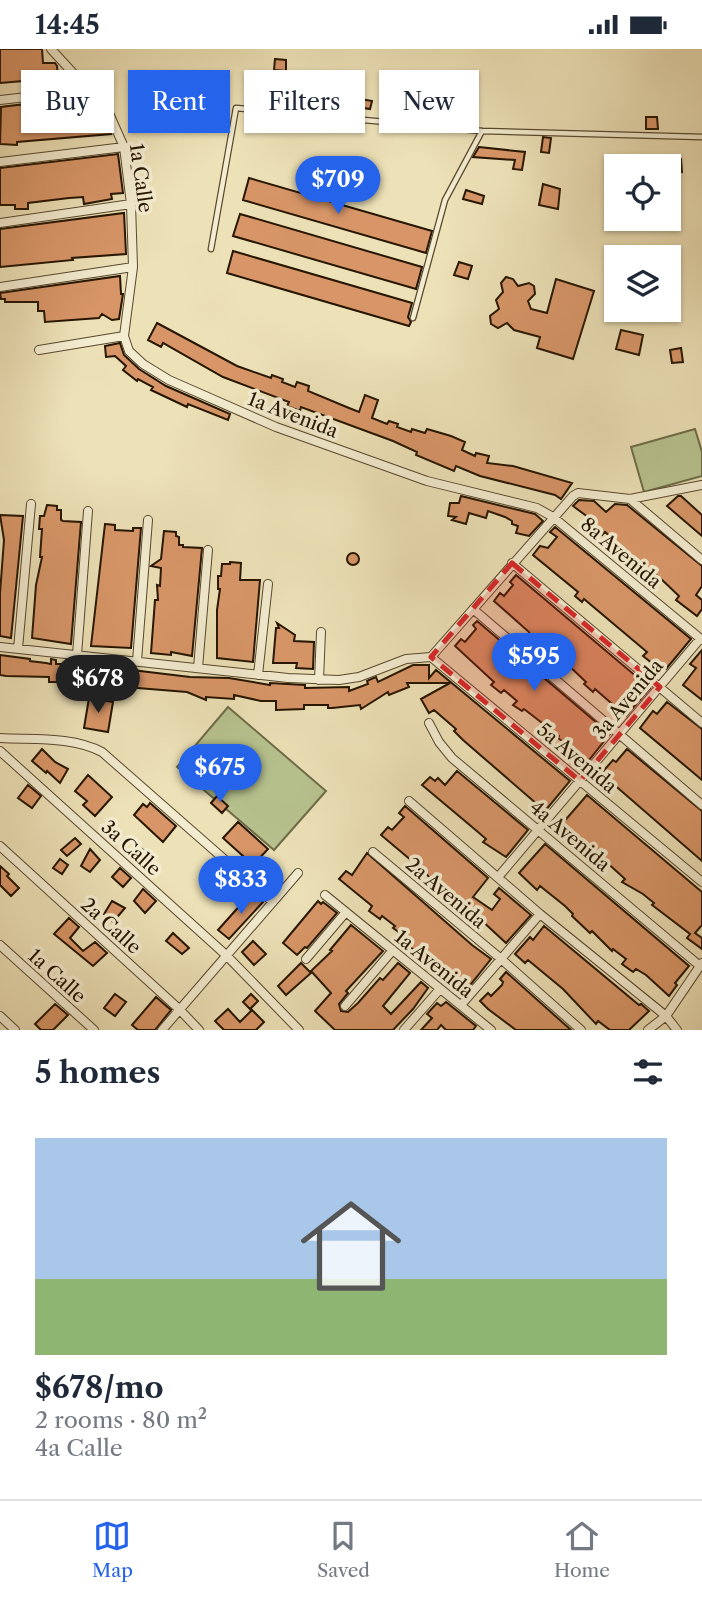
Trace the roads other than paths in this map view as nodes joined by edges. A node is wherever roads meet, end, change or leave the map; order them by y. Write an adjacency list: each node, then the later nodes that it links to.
1 (51, 49): 2 (street, 1a Calle)
2 (70, 70)
3 (21, 98): 4 (street)
4 (0, 100)
5 (114, 124): 8 (street, 1a Calle)
6 (482, 131): 7 (lane); 12 (lane); 15 (lane)
7 (702, 137)
8 (124, 147): 9 (street); 10 (street, 1a Calle)
9 (0, 162)
10 (131, 204): 11 (street); 13 (street, 1a Calle)
11 (0, 223)
12 (211, 249)
13 (133, 267): 14 (street); 16 (street, 1a Calle)
14 (0, 287)
15 (412, 318)
16 (124, 336): 17 (street); 22 (street, 1a Avenida)
17 (38, 350)
18 (702, 485): 19 (street)
19 (630, 499): 22 (street); 25 (street)
20 (31, 504): 32 (street)
21 (88, 511): 33 (street)
22 (553, 517): 26 (street); 30 (street, 8a Avenida)
23 (148, 520): 35 (street)
24 (208, 550): 36 (street)
25 (702, 560)
26 (512, 563): 28 (street); 39 (street)
27 (268, 584): 37 (street)
28 (472, 609): 34 (street); 42 (street)
29 (321, 632): 38 (street)
30 (701, 640): 39 (street, 3a Avenida)
31 (0, 647): 32 (street)
32 (18, 649): 33 (street)
33 (77, 655): 35 (street)
34 (432, 657): 38 (street); 45 (street, 5a Avenida)
35 (137, 661): 36 (street)
36 (198, 668): 37 (street)
37 (258, 675): 38 (street)
38 (318, 680)
39 (660, 687): 41 (street); 42 (street, 3a Avenida)
40 (429, 723): 48 (street, 4a Avenida)
41 (702, 723)
42 (621, 733): 45 (street, 3a Avenida); 47 (street)
43 (0, 738): 55 (street)
44 (0, 751): 60 (street, 3a Calle)
45 (580, 781): 48 (street, 3a Avenida); 53 (street, 5a Avenida)
46 (409, 801): 52 (street)
47 (702, 805)
48 (539, 830): 52 (street, 3a Avenida); 63 (street, 4a Avenida)
49 (0, 846): 67 (street, 2a Calle)
50 (373, 852): 61 (street, 2a Avenida)
51 (298, 873): 55 (street)
52 (499, 876): 57 (street)
53 (702, 882)
54 (325, 895): 56 (street, 1a Avenida)
55 (273, 902): 60 (street)
56 (346, 912): 59 (street, 1a Avenida); 62 (street)
57 (540, 914): 61 (street); 68 (street)
58 (0, 944): 72 (street, 1a Calle)
59 (393, 950): 64 (street, 1a Avenida); 66 (street)
60 (226, 955): 67 (street); 75 (street, 3a Calle)
61 (500, 958): 65 (street); 77 (street, 2a Avenida)
62 (306, 959)
63 (701, 965): 68 (street)
64 (440, 989): 65 (street, 1a Avenida); 76 (street)
65 (461, 1005): 70 (street, 1a Avenida)
66 (345, 1006)
67 (179, 1009): 73 (street); 74 (street, 2a Calle)
68 (666, 1016): 78 (street); 79 (street)
69 (2, 1021): 71 (street)
70 (489, 1029)
71 (15, 1030)
72 (94, 1030)
73 (162, 1030)
74 (199, 1030)
75 (299, 1030)
76 (404, 1030)
77 (581, 1030)
78 (648, 1030)
79 (677, 1030)

